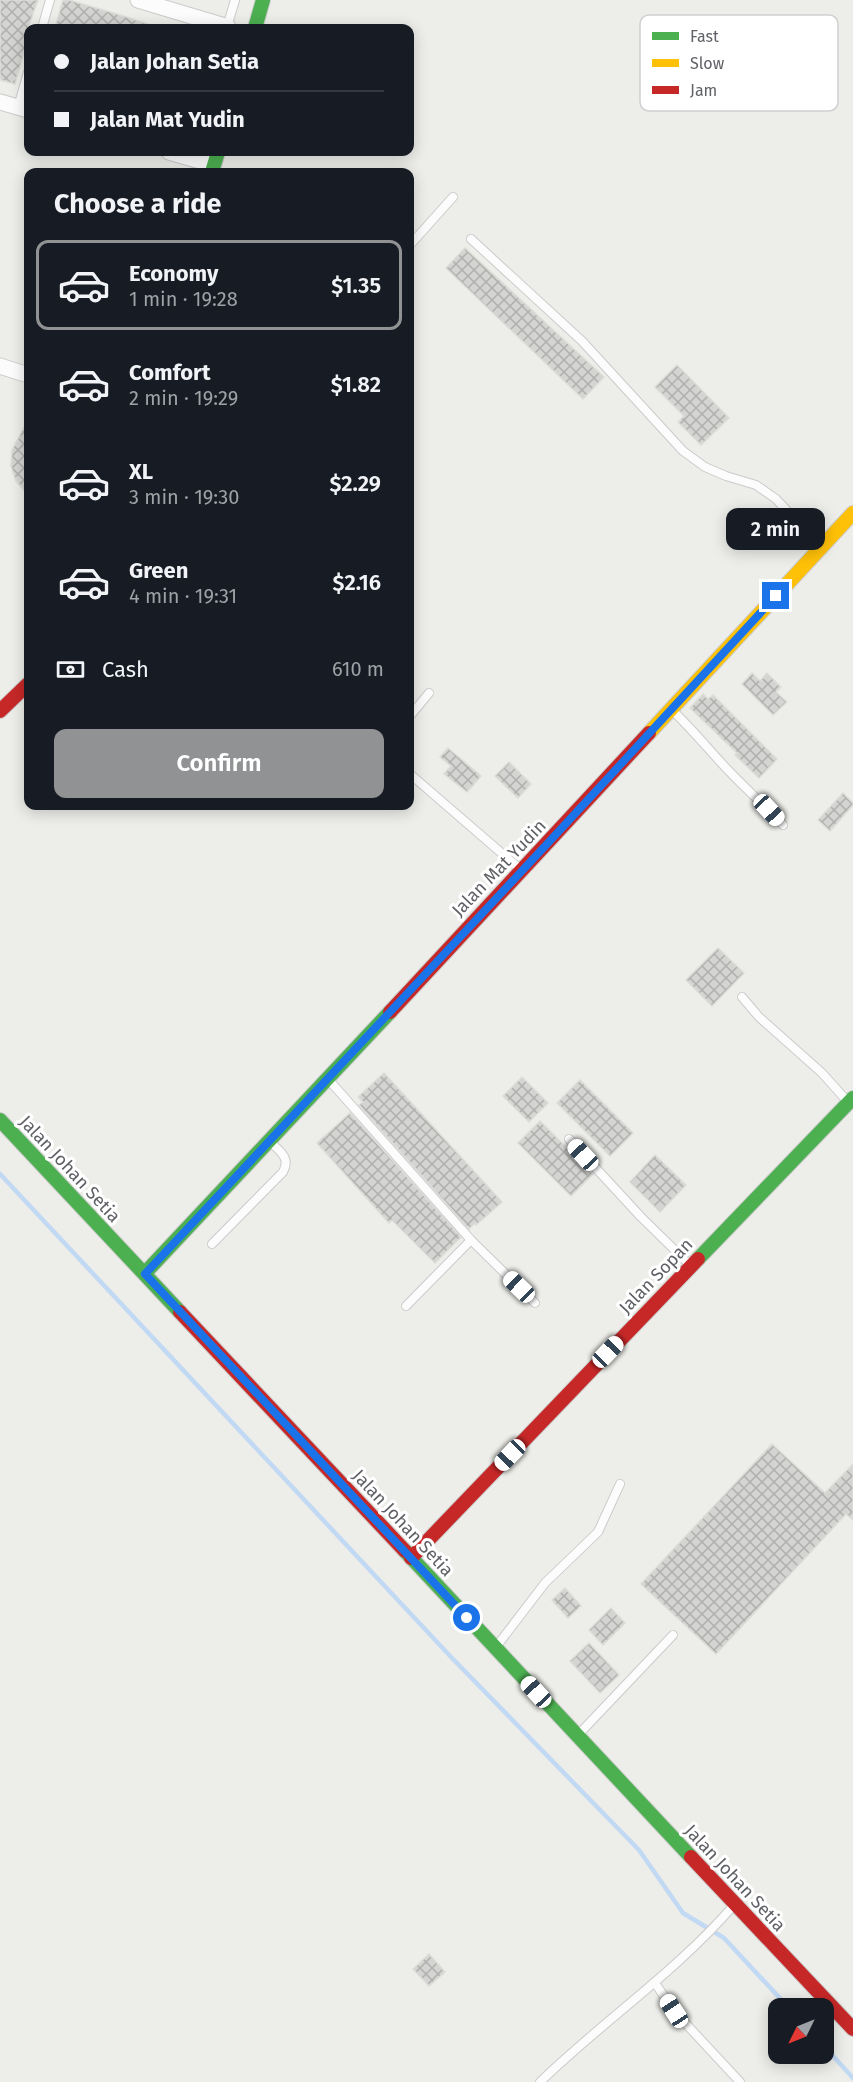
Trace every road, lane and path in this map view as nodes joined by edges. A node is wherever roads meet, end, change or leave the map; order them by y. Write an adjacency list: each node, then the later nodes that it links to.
1 (50, 0): 5 (lane)
2 (138, 0): 6 (street)
3 (235, 0): 7 (lane)
4 (263, 0): 8 (street)
5 (43, 24)
6 (214, 24)
7 (228, 24)
8 (256, 24)
9 (0, 102): 10 (street)
10 (23, 109)
11 (195, 156): 12 (street)
12 (215, 163)
13 (453, 197): 15 (lane)
14 (471, 239): 19 (lane)
15 (414, 241)
16 (0, 366): 17 (street)
17 (24, 374)
18 (853, 513): 19 (street, Jalan Mat Yudin)
19 (821, 547): 22 (street, Jalan Mat Yudin)
20 (24, 688): 23 (street)
21 (429, 693): 24 (lane)
22 (672, 710): 26 (lane); 27 (street, Jalan Mat Yudin)
23 (0, 711)
24 (414, 711)
25 (414, 777): 27 (lane)
26 (783, 825)
27 (521, 870): 29 (street, Jalan Mat Yudin)
28 (742, 997): 30 (lane)
29 (327, 1078): 33 (street, Jalan Mat Yudin); 34 (lane)
30 (851, 1101): 36 (street, Jalan Sopan)
31 (0, 1120): 37 (street, Jalan Johan Setia)
32 (568, 1139): 36 (lane)
33 (268, 1140): 35 (lane); 37 (street, Jalan Mat Yudin)
34 (471, 1240): 38 (lane); 39 (lane)
35 (212, 1244)
36 (690, 1265): 41 (street, Jalan Sopan)
37 (145, 1274): 41 (street, Jalan Johan Setia)
38 (535, 1303)
39 (406, 1306)
40 (620, 1484): 43 (lane)
41 (411, 1558): 43 (street, Jalan Johan Setia)
42 (673, 1635): 44 (lane)
43 (495, 1648): 44 (street, Jalan Johan Setia)
44 (577, 1736): 45 (street, Jalan Johan Setia)
45 (735, 1904): 46 (lane); 47 (street, Jalan Johan Setia)
46 (655, 1983): 48 (lane); 49 (lane)
47 (853, 2030)
48 (540, 2082)
49 (740, 2082)

